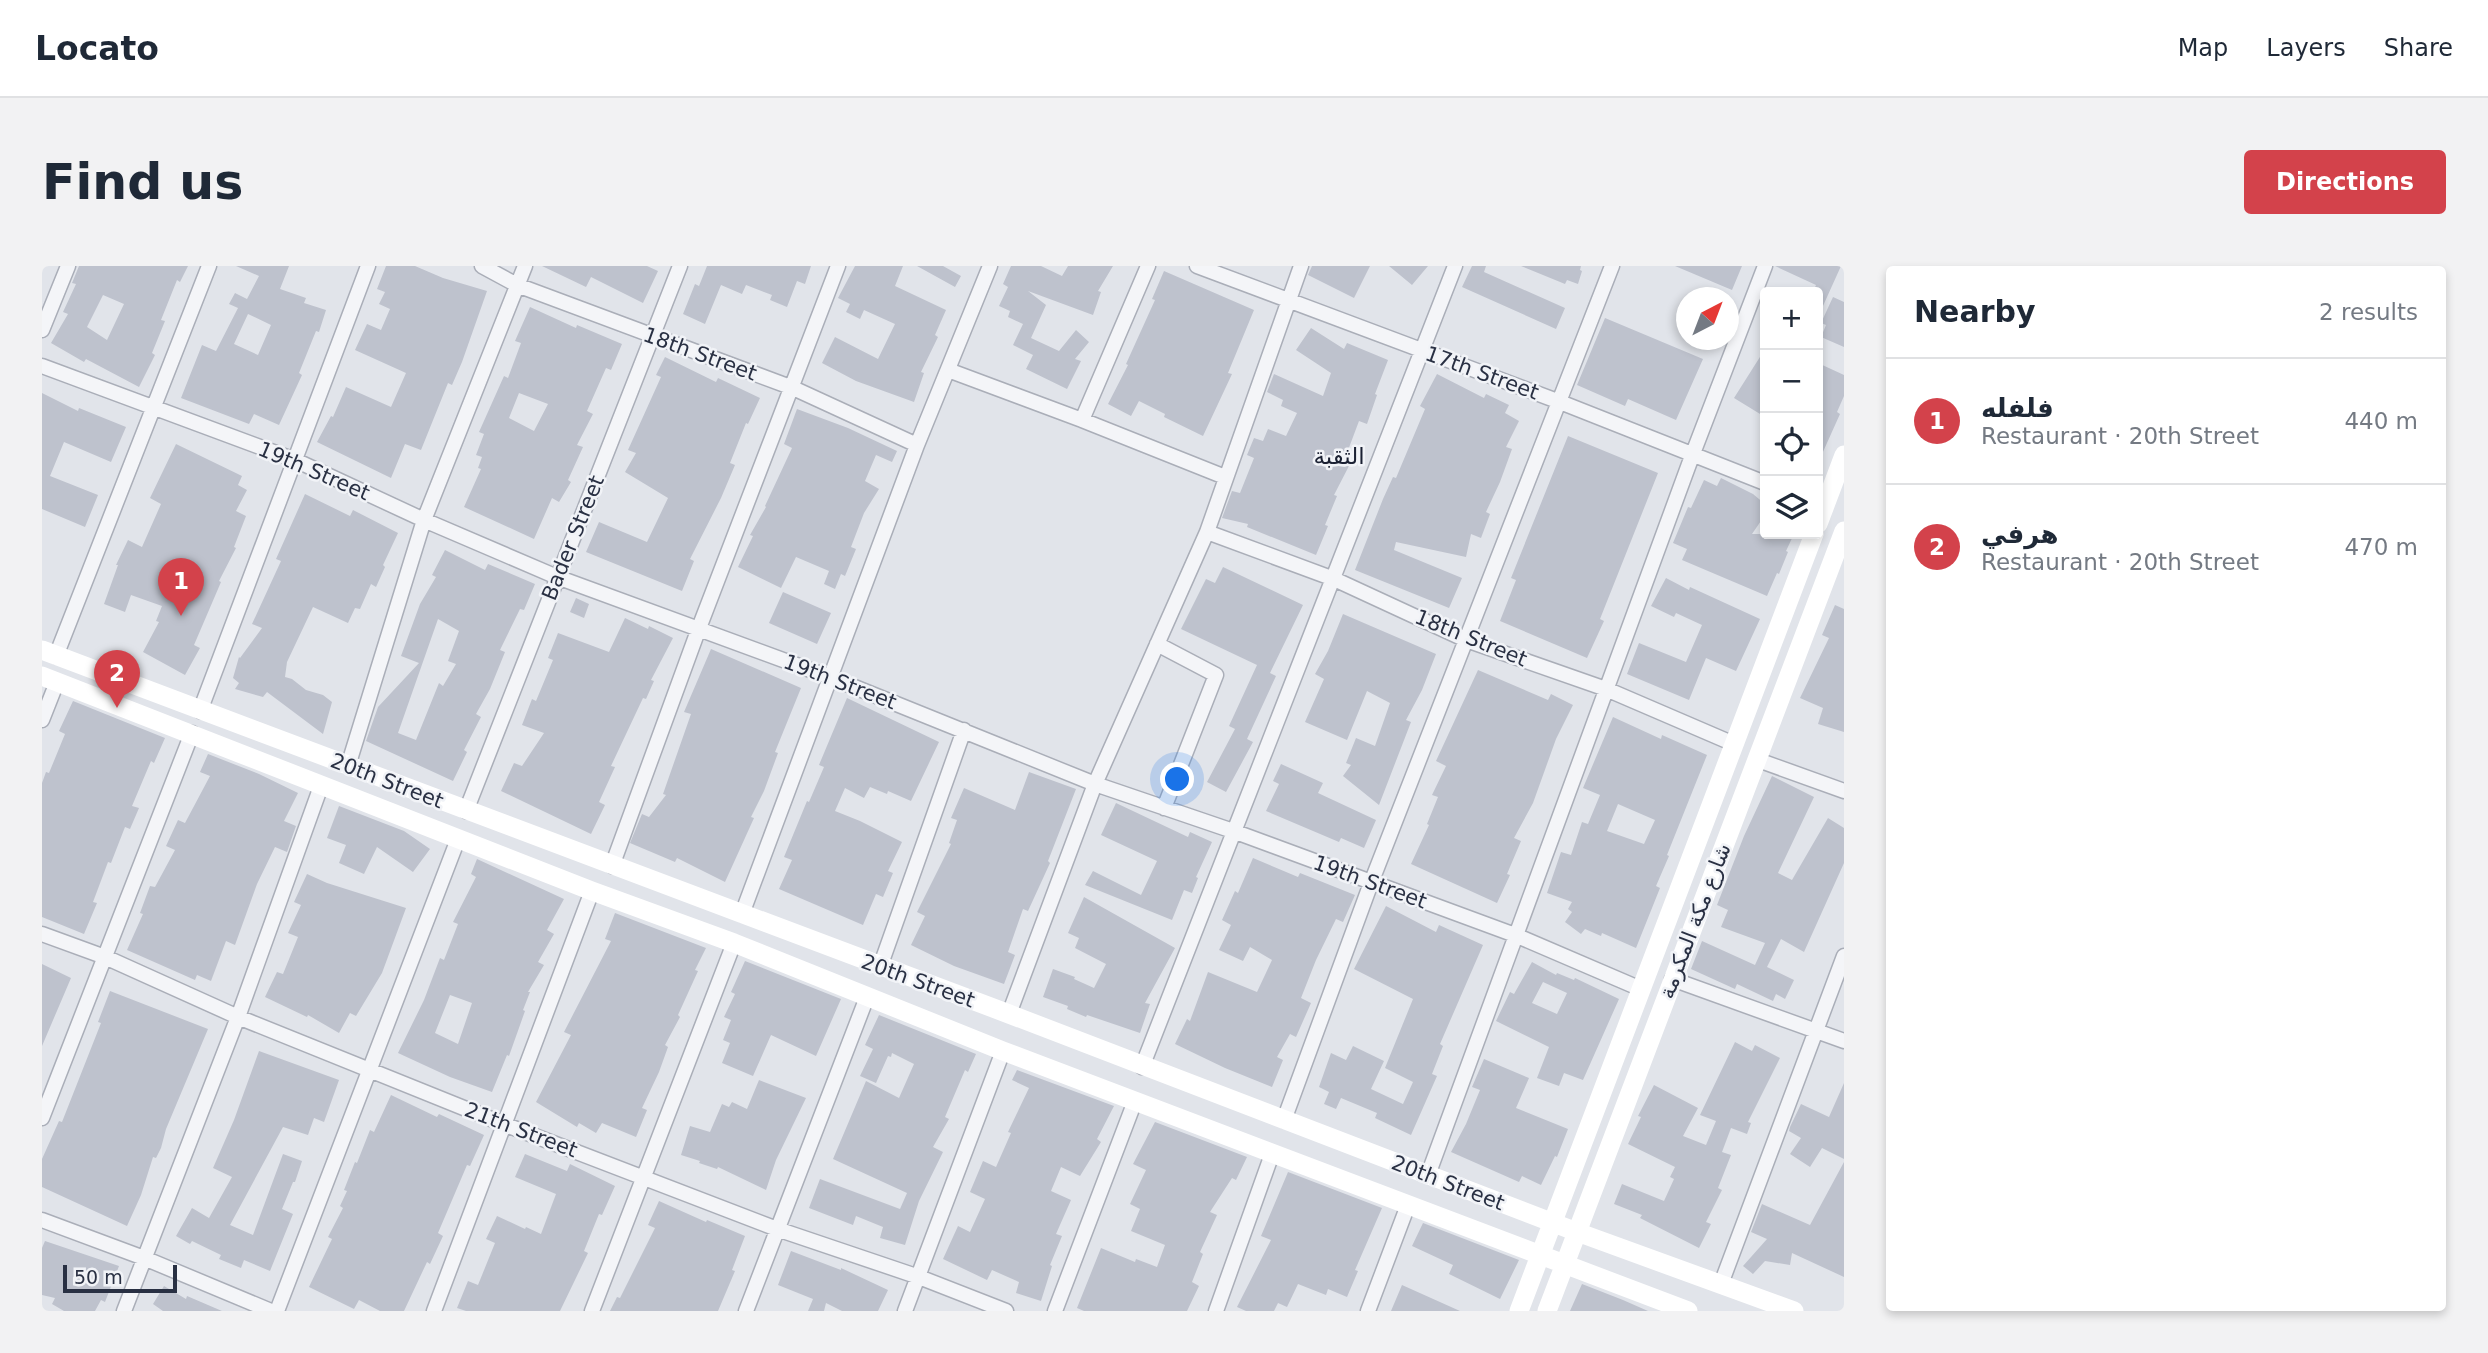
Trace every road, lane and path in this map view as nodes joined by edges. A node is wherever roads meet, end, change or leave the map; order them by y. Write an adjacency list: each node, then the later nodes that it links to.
1 (68, 266): 17 (street)
2 (209, 266): 24 (street)
3 (368, 266): 29 (street)
4 (482, 266): 15 (street, 18th Street)
5 (525, 266): 15 (street)
6 (680, 266): 18 (street, Bader Street)
7 (838, 266): 22 (street)
8 (990, 266): 21 (street)
9 (1148, 266): 25 (street)
10 (1197, 266): 16 (street, 17th Street)
11 (1301, 266): 16 (street)
12 (1455, 266): 19 (street)
13 (1612, 266): 23 (street)
14 (1765, 266): 28 (street)
15 (517, 285): 18 (street, 18th Street); 33 (street)
16 (1288, 301): 19 (street, 17th Street); 30 (street)
17 (42, 330)
18 (653, 337): 22 (street, 18th Street); 37 (street, Bader Street)
19 (1423, 352): 23 (street, 17th Street); 38 (street)
20 (42, 366): 24 (street, 19th Street)
21 (948, 370): 25 (street); 26 (street)
22 (793, 388): 26 (street, 18th Street); 39 (street)
23 (1560, 402): 28 (street, 17th Street); 40 (street)
24 (153, 407): 29 (street, 19th Street); 42 (street)
25 (1083, 420): 30 (street)
26 (917, 444): 43 (street)
27 (1844, 455): 32 (street)
28 (1692, 456): 31 (street, 17th Street); 45 (street)
29 (295, 460): 33 (street, 19th Street); 46 (street)
30 (1225, 477): 35 (street)
31 (1760, 481)
32 (1823, 500)
33 (424, 520): 37 (street, 19th Street); 52 (street)
34 (1844, 531): 51 (street, شارع مكة المكرمة)
35 (1207, 532): 38 (street, 18th Street); 41 (street)
36 (1812, 539): 50 (street, شارع مكة المكرمة)
37 (557, 577): 39 (street, 19th Street); 57 (street, Bader Street)
38 (1334, 579): 40 (street, 18th Street); 58 (street)
39 (699, 628): 43 (street, 19th Street); 60 (street)
40 (1466, 640): 45 (street, 18th Street); 61 (street)
41 (1157, 644): 53 (street); 56 (street)
42 (49, 653): 46 (street, 20th Street)
43 (831, 678): 48 (street, 19th Street); 63 (street)
44 (49, 679): 47 (street); 49 (street, 20th Street)
45 (1606, 689): 50 (street, 18th Street); 65 (street)
46 (200, 711): 52 (street, 20th Street)
47 (42, 720)
48 (964, 730): 53 (street, 19th Street); 69 (street)
49 (192, 733): 54 (street, 20th Street); 68 (street)
50 (1734, 744): 71 (street, شارع مكة المكرمة)
51 (1758, 760): 55 (street); 70 (street, شارع مكة المكرمة)
52 (348, 766): 57 (street, 20th Street)
53 (1095, 784): 56 (street, 19th Street); 73 (street)
54 (321, 786): 59 (street, 20th Street); 74 (street)
55 (1844, 791)
56 (1164, 807): 58 (street, 19th Street)
57 (466, 811): 60 (street, 20th Street)
58 (1233, 831): 61 (street, 19th Street); 78 (street)
59 (458, 839): 62 (street, 20th Street); 79 (street)
60 (612, 866): 63 (street, 20th Street)
61 (1371, 883): 65 (street, 19th Street); 82 (street)
62 (593, 891): 66 (street, 20th Street); 83 (street)
63 (742, 914): 69 (street, 20th Street)
64 (42, 934): 68 (street, 21th Street)
65 (1515, 935): 71 (street, 19th Street); 85 (street)
66 (734, 943): 72 (street, 20th Street); 86 (street)
67 (1844, 956): 75 (street)
68 (105, 957): 74 (street, 21th Street); 81 (street)
69 (880, 967): 73 (street, 20th Street)
70 (1672, 979): 75 (street); 91 (street, شارع مكة المكرمة)
71 (1641, 989): 89 (street, شارع مكة المكرمة)
72 (867, 997): 77 (street, 20th Street); 90 (street)
73 (1009, 1014): 78 (street, 20th Street)
74 (238, 1017): 79 (street, 21th Street); 93 (street)
75 (1817, 1030): 76 (street); 96 (street)
76 (1844, 1041)
77 (1003, 1051): 80 (street, 20th Street); 95 (street)
78 (1142, 1067): 82 (street, 20th Street)
79 (370, 1071): 83 (street, 21th Street); 99 (street)
80 (1135, 1101): 84 (street, 20th Street); 105 (street)
81 (42, 1118)
82 (1284, 1120): 85 (street, 20th Street)
83 (506, 1125): 86 (street, 21th Street); 100 (street)
84 (1272, 1154): 87 (street, 20th Street); 106 (street)
85 (1428, 1175): 89 (street, 20th Street)
86 (643, 1176): 90 (street, 21th Street); 101 (street)
87 (1408, 1205): 92 (street, 20th Street); 107 (street)
88 (42, 1220): 93 (street)
89 (1553, 1223): 91 (street, 20th Street); 92 (street, شارع مكة المكرمة)
90 (777, 1229): 95 (street, 21th Street); 102 (street)
91 (1577, 1232): 94 (street, شارع مكة المكرمة); 96 (street, 20th Street)
92 (1540, 1256): 94 (street, 20th Street); 108 (street, شارع مكة المكرمة)
93 (144, 1258): 97 (street); 98 (street)
94 (1564, 1265): 109 (street, شارع مكة المكرمة); 110 (street, 20th Street)
95 (919, 1277): 103 (street); 104 (street, 21th Street)
96 (1721, 1284): 111 (street, 20th Street)
97 (124, 1311)
98 (271, 1311)
99 (277, 1311)
100 (434, 1311)
101 (592, 1311)
102 (746, 1311)
103 (905, 1311)
104 (1006, 1311)
105 (1055, 1311)
106 (1216, 1311)
107 (1368, 1311)
108 (1519, 1311)
109 (1547, 1311)
110 (1688, 1311)
111 (1794, 1311)

